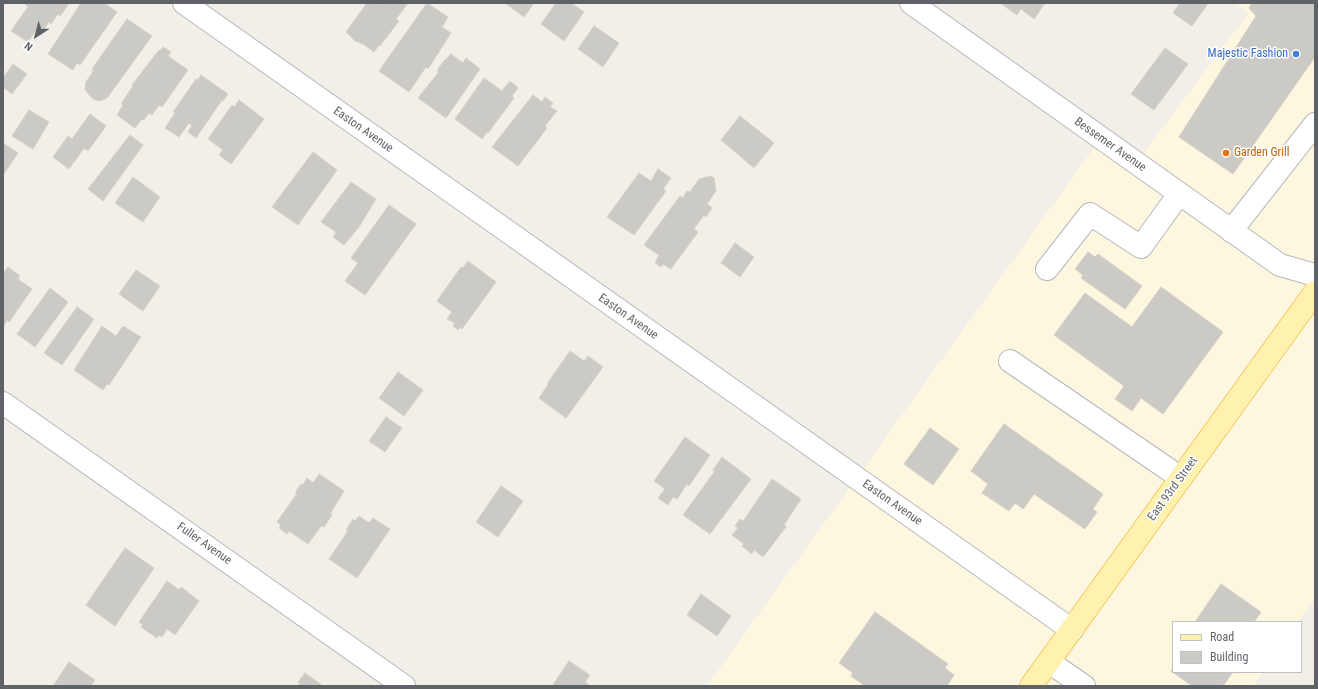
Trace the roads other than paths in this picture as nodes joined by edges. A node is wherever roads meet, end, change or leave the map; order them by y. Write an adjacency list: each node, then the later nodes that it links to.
1 (184, 3): 12 (street, Easton Avenue)
2 (911, 3): 4 (street, Bessemer Avenue)
3 (1315, 124): 5 (street)
4 (1179, 194): 5 (street, Bessemer Avenue); 6 (street)
5 (1232, 231): 7 (street, Bessemer Avenue)
6 (1047, 268)
7 (1315, 275)
8 (1315, 292): 11 (main road, East 93rd Street)
9 (1010, 361): 11 (street)
10 (3, 403): 14 (street, Fuller Avenue)
11 (1181, 478): 12 (main road, East 93rd Street)
12 (1072, 630): 13 (main road, East 93rd Street)
13 (1049, 662): 15 (main road, East 93rd Street); 16 (street)
14 (404, 686)
15 (1032, 686)
16 (1084, 686)

